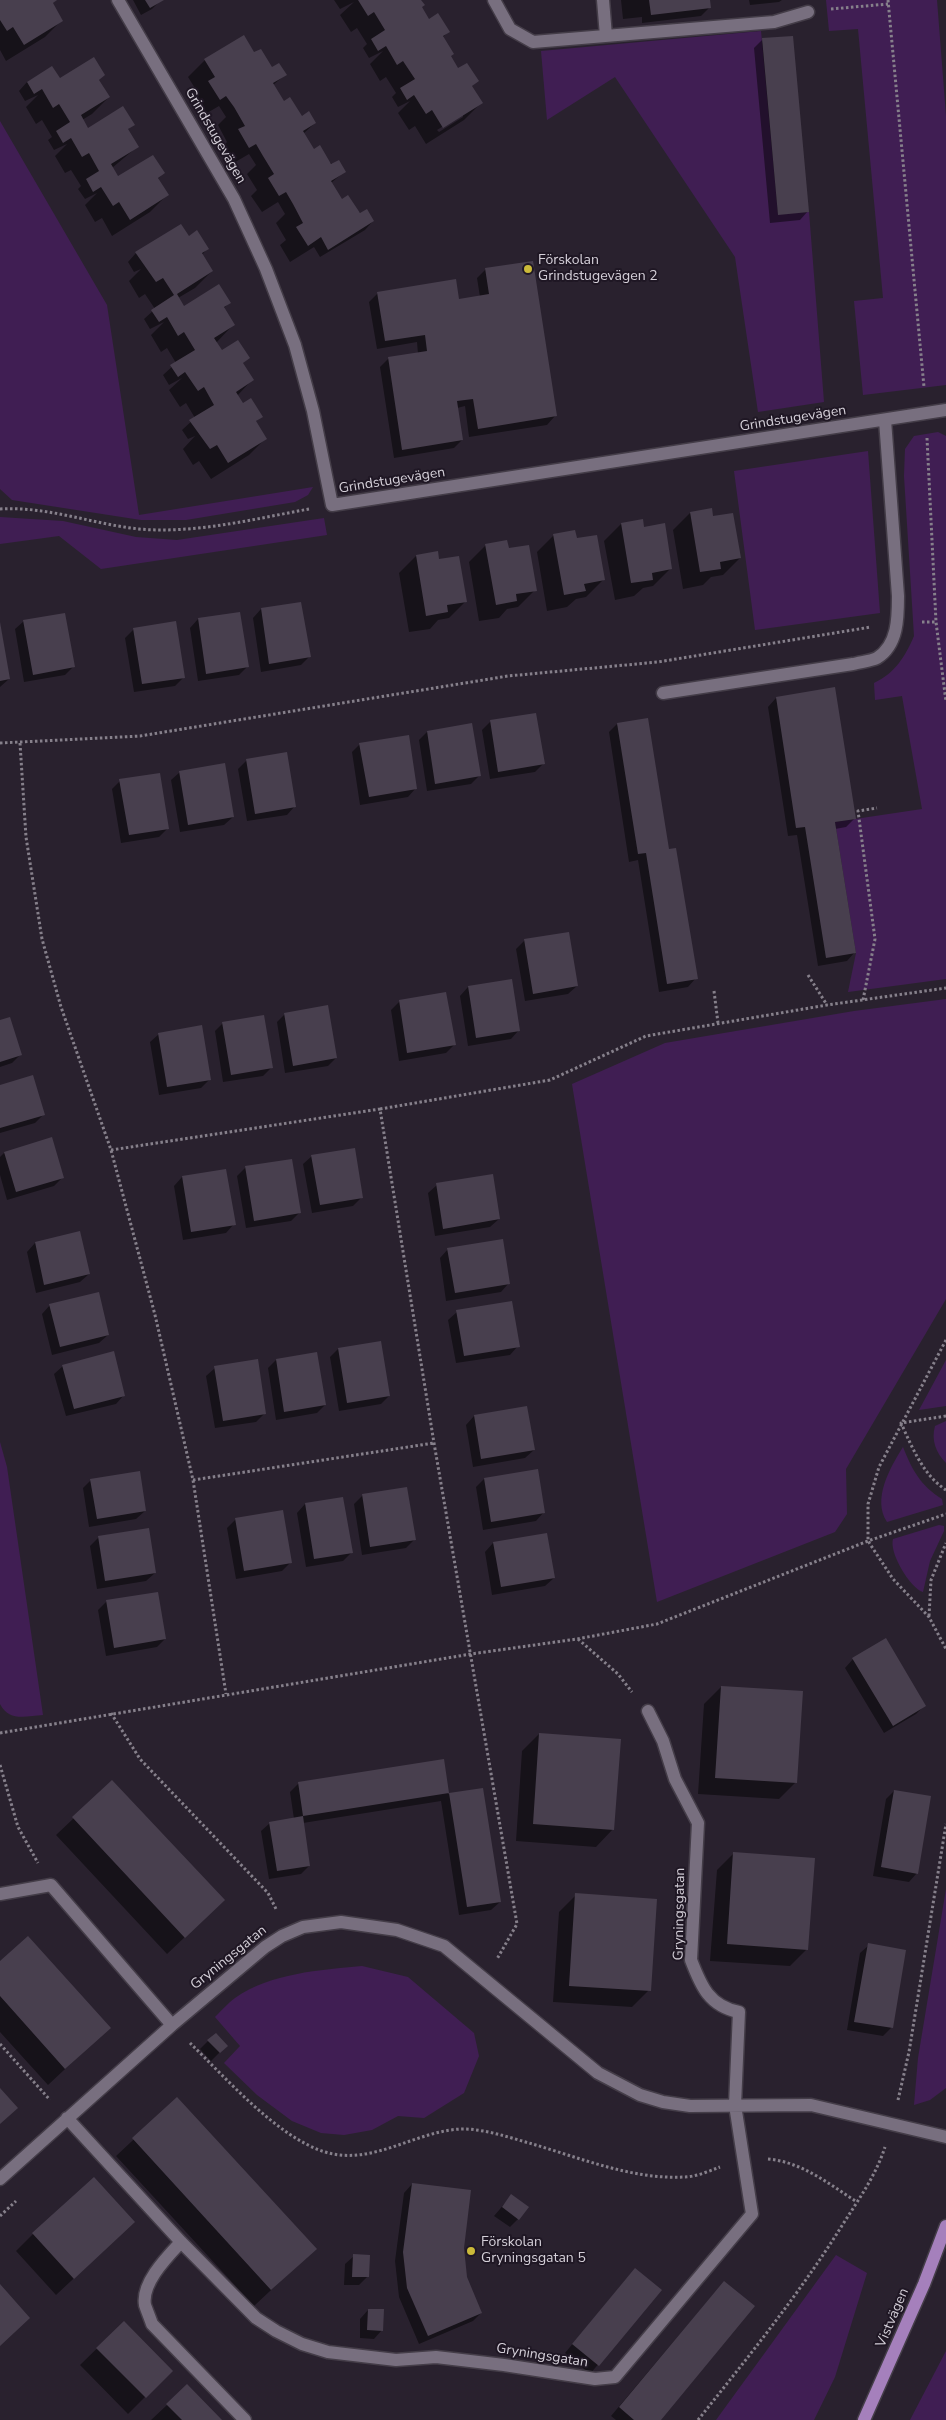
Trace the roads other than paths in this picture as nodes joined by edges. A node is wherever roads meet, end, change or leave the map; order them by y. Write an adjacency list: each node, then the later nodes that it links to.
1 (118, 0): 7 (street, Grindstugevägen)
2 (494, 0): 5 (street)
3 (603, 0): 5 (street)
4 (808, 12): 5 (street)
5 (606, 36)
6 (946, 410): 7 (street, Grindstugevägen)
7 (885, 420): 8 (street)
8 (663, 693)
9 (648, 1711): 12 (street, Gryningsgatan)
10 (0, 1894): 11 (street)
11 (172, 2025): 12 (street, Gryningsgatan); 13 (street, Gryningsgatan)
12 (735, 2105): 14 (street, Gryningsgatan); 17 (street, Gryningsgatan)
13 (67, 2118): 15 (street, Gryningsgatan); 17 (street, Gryningsgatan)
14 (946, 2137)
15 (0, 2179)
16 (946, 2226): 19 (main road, Vistvägen)
17 (181, 2242): 18 (street)
18 (245, 2420)
19 (864, 2420)

